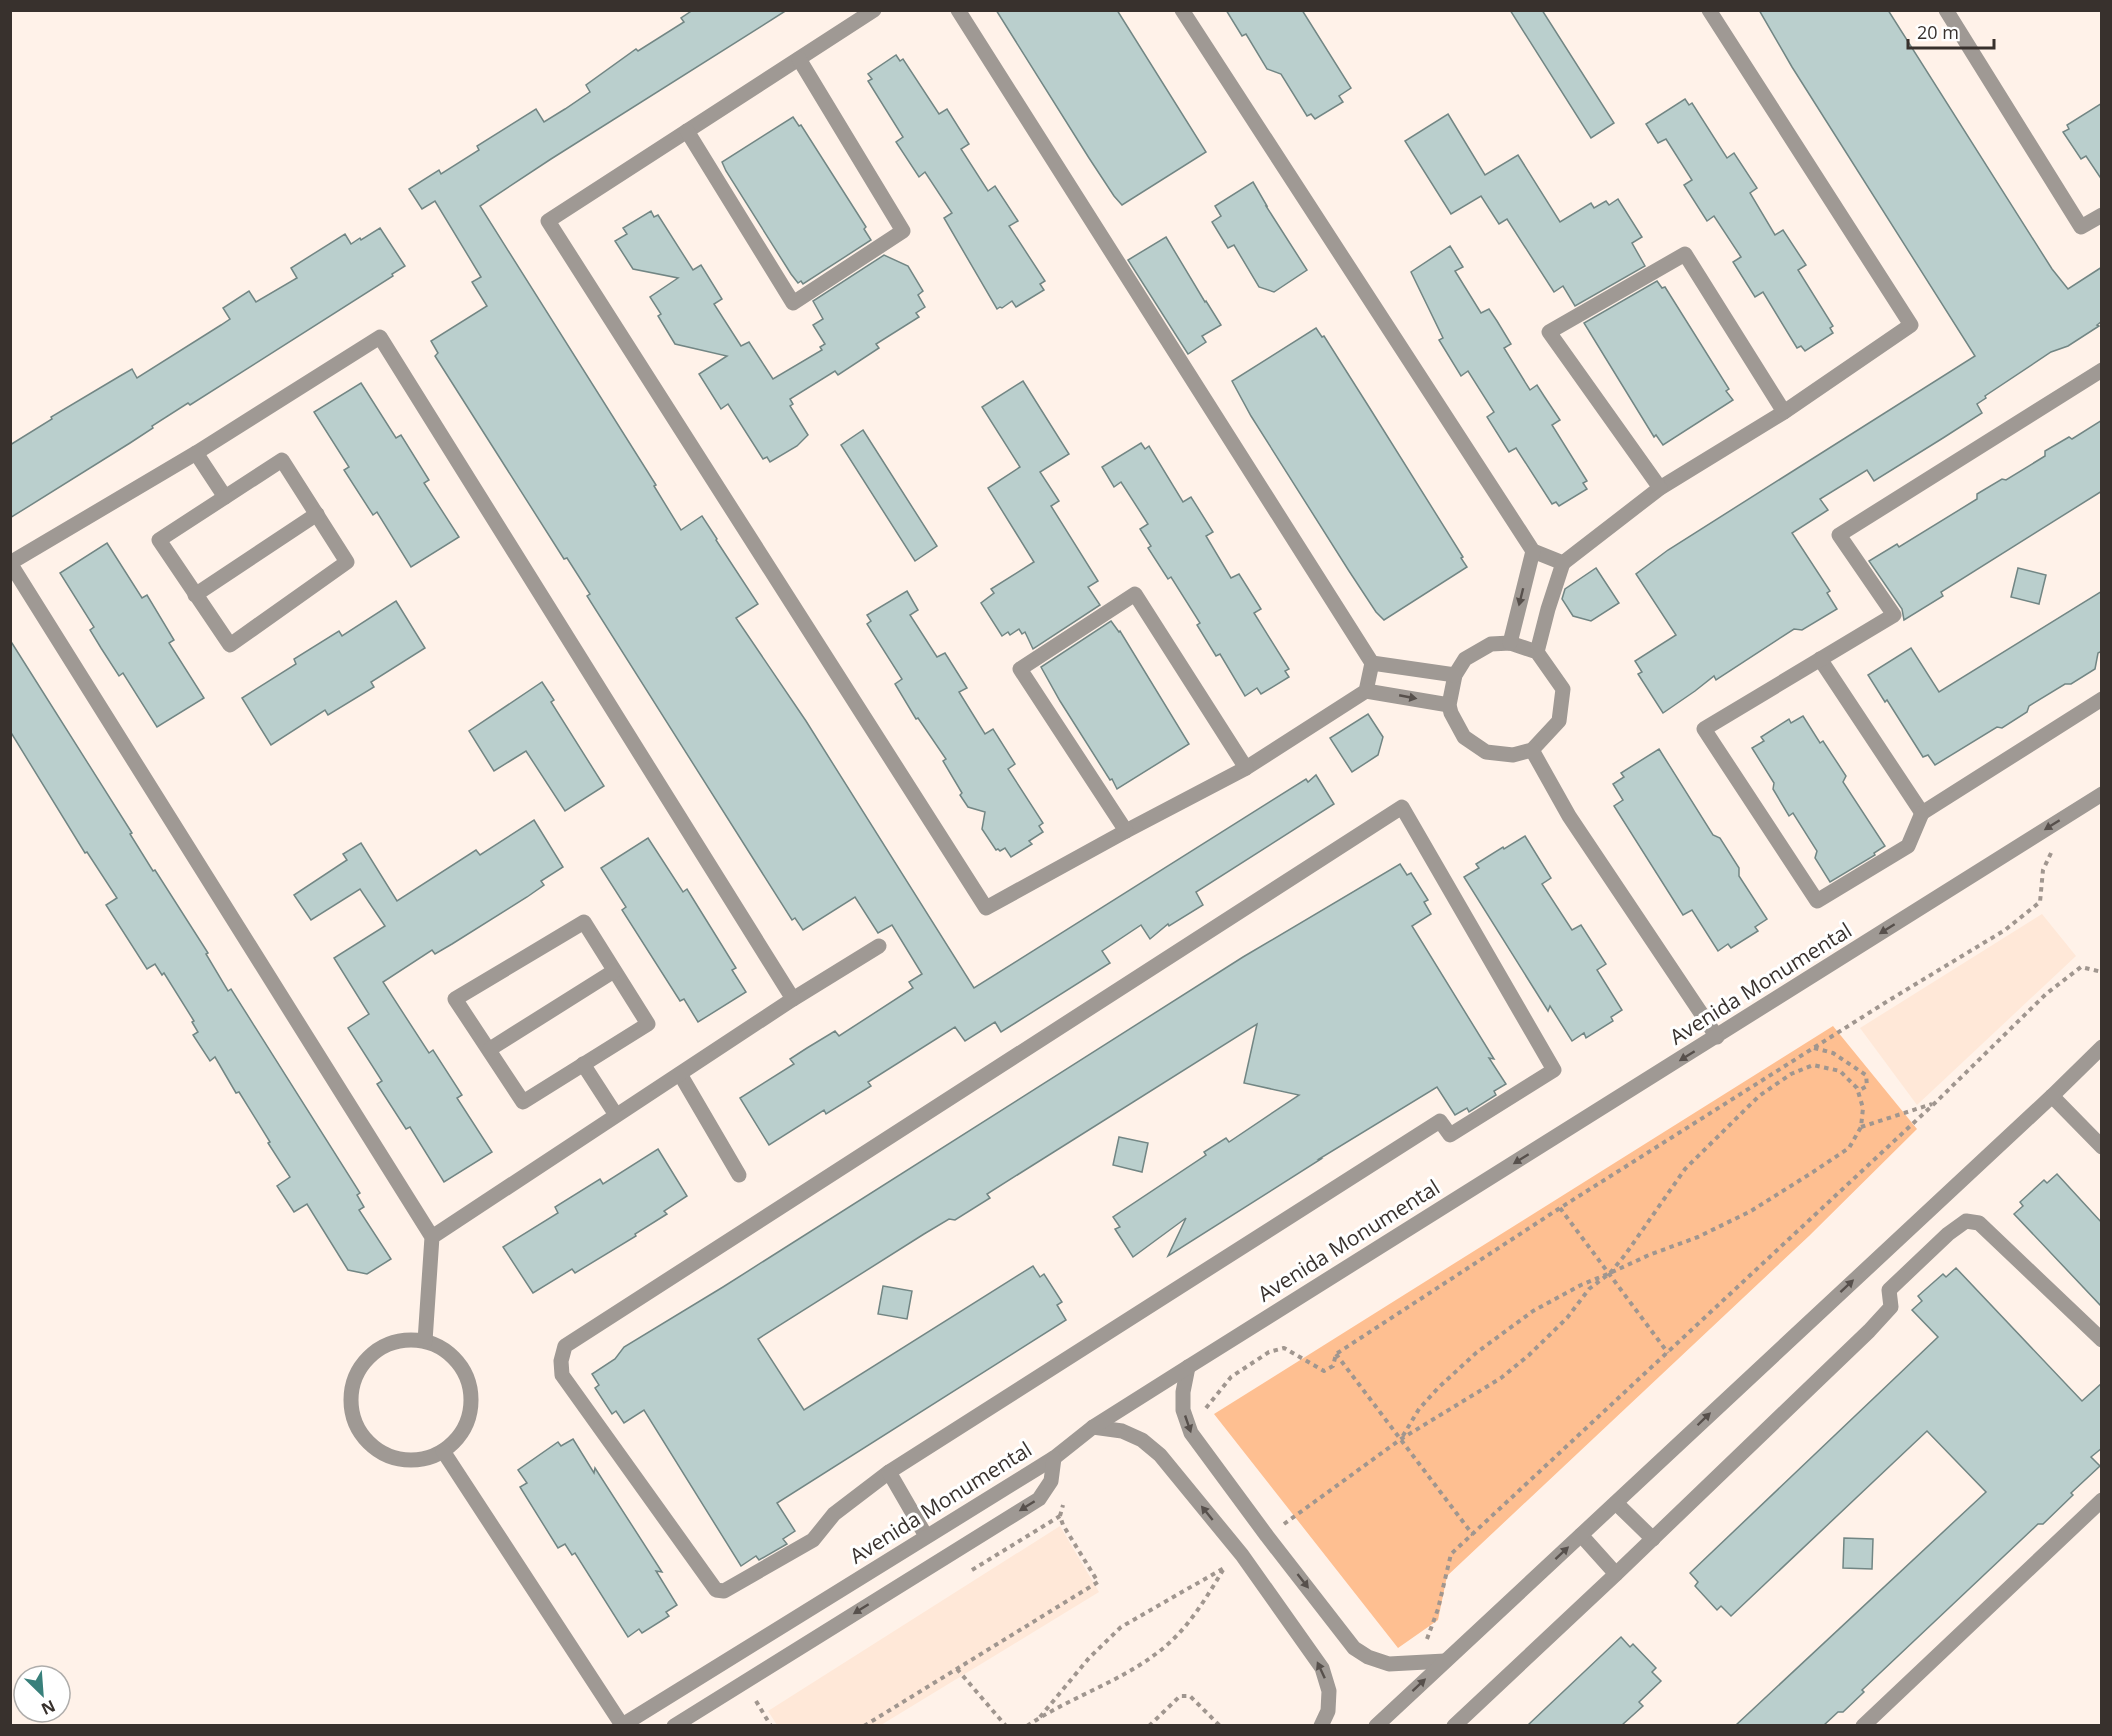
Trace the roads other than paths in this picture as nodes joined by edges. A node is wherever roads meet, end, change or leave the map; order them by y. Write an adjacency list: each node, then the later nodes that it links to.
1 (874, 10): 6 (street)
2 (958, 10): 21 (street)
3 (1182, 10): 15 (street)
4 (1709, 10): 10 (street)
5 (1946, 10): 8 (street)
6 (800, 58): 7 (street); 7 (street)
7 (687, 131): 30 (street)
8 (2102, 215)
9 (2102, 370): 20 (street)
10 (1784, 412): 12 (street); 12 (street)
11 (196, 453): 13 (street); 33 (street); 43 (street)
12 (1660, 488): 16 (street)
13 (225, 497): 14 (street); 17 (street)
14 (317, 514): 17 (street); 17 (street)
15 (1533, 551): 16 (street); 18 (street, one-way to 18)
16 (1563, 563): 19 (street)
17 (195, 595)
18 (1510, 643): 19 (street); 22 (street)
19 (1537, 652): 26 (street)
20 (1820, 659): 29 (street); 29 (street)
21 (1372, 663): 22 (street); 23 (street)
22 (1455, 675): 25 (street)
23 (1366, 691): 25 (street, one-way to 25); 27 (street)
24 (2102, 699): 29 (street)
25 (1449, 705): 26 (street)
26 (1532, 750): 34 (street)
27 (1246, 768): 30 (street); 30 (street)
28 (2101, 794): 34 (street, Avenida Monumental, one-way to 34)
29 (1922, 813)
30 (1126, 831)
31 (879, 946): 33 (street)
32 (614, 971): 36 (street); 36 (street); 37 (street)
33 (793, 999): 38 (street)
34 (1717, 1037): 46 (street, Avenida Monumental, one-way to 46)
35 (2102, 1047): 39 (street)
36 (490, 1049): 37 (street)
37 (583, 1064): 40 (street)
38 (680, 1074): 40 (street); 42 (street)
39 (2052, 1096): 41 (street); 52 (street, one-way to 39)
40 (616, 1115): 43 (street)
41 (2102, 1147)
42 (739, 1175)
43 (432, 1237): 45 (street)
44 (2102, 1340): 55 (street)
45 (425, 1341): 48 (street); 48 (street)
46 (1188, 1367): 47 (street, Avenida Monumental); 57 (street, one-way to 57)
47 (1093, 1427): 49 (street, Avenida Monumental); 60 (street, one-way to 47)
48 (443, 1451): 58 (street)
49 (1054, 1458): 54 (street, Avenida Monumental); 59 (street, one-way to 59)
50 (888, 1472): 50 (street); 54 (street)
51 (2102, 1500): 63 (street)
52 (1616, 1503): 53 (street); 55 (street)
53 (1581, 1535): 56 (street); 57 (street, one-way to 53)
54 (926, 1536): 58 (street, Avenida Monumental)
55 (1653, 1539): 56 (street)
56 (1616, 1574): 62 (street)
57 (1445, 1660): 61 (street, one-way to 57)
58 (621, 1725)
59 (674, 1725)
60 (1321, 1725)
61 (1376, 1725)
62 (1454, 1725)
63 (1863, 1725)

